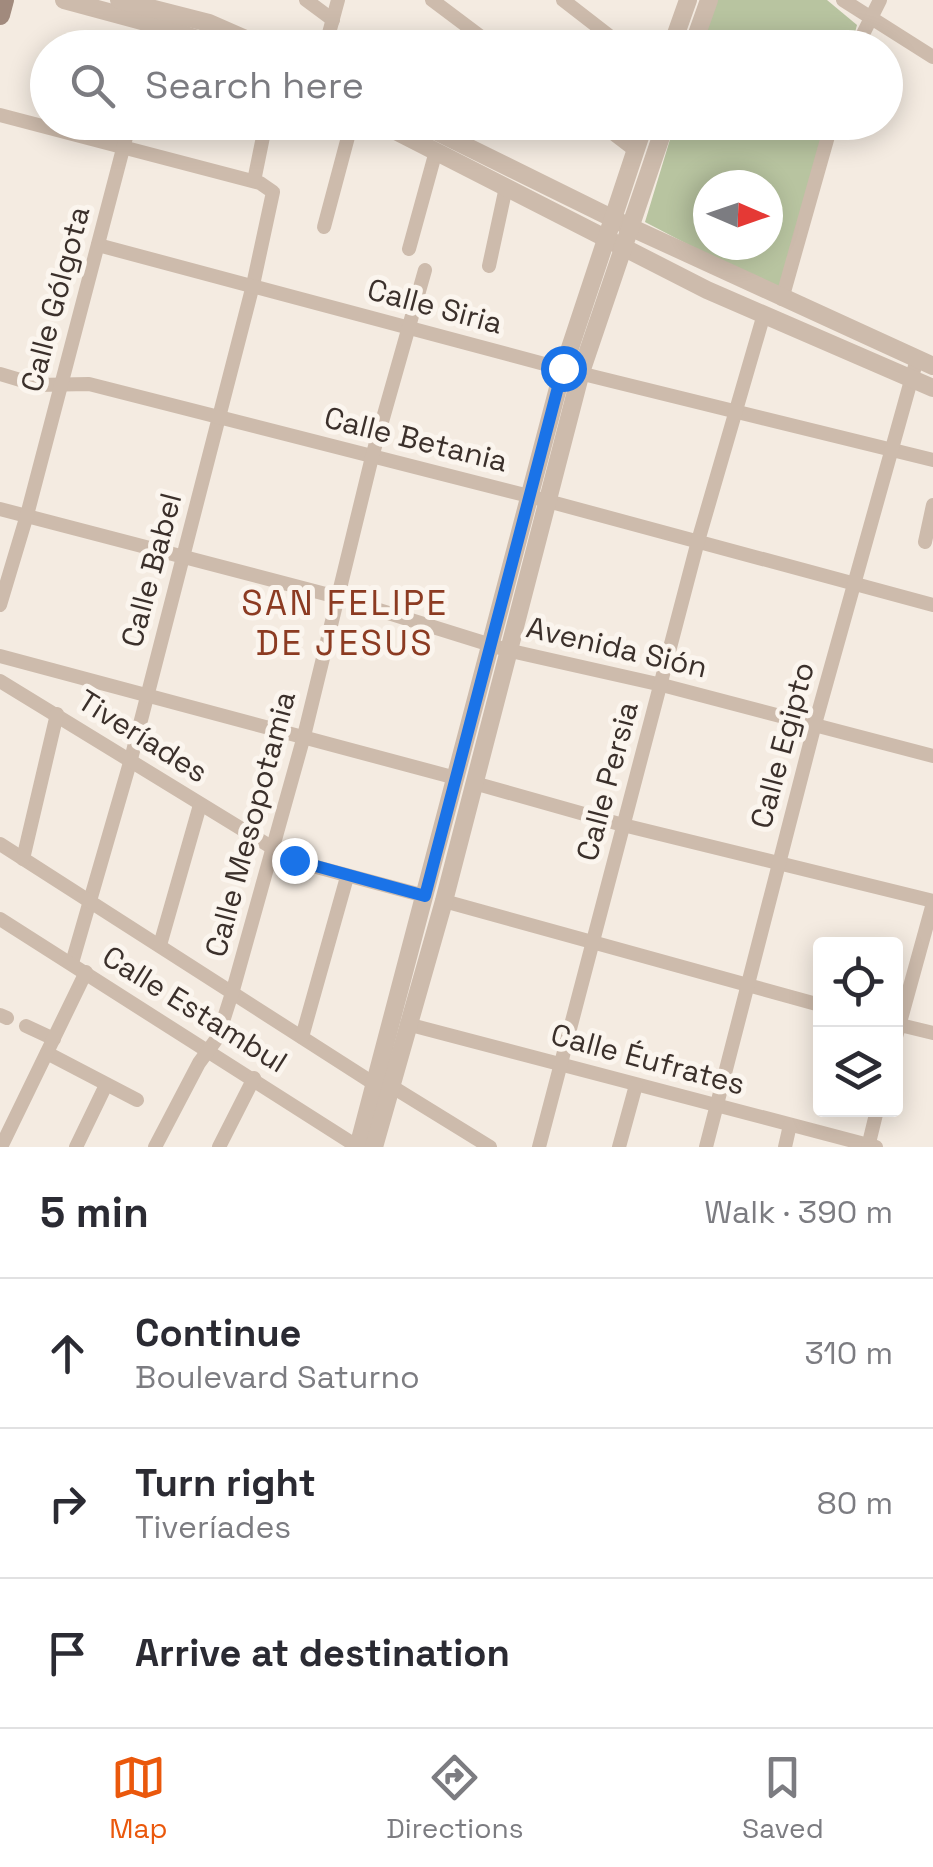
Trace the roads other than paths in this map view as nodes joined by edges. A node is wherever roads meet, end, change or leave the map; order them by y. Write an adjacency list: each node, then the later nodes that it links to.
1 (4, 0): 12 (main road)
2 (64, 0): 13 (street)
3 (119, 0): 13 (street)
4 (306, 0): 15 (street)
5 (338, 0): 15 (street)
6 (432, 0): 20 (street)
7 (563, 0): 21 (street)
8 (688, 0): 22 (street)
9 (708, 0): 23 (street)
10 (844, 0): 14 (street)
11 (880, 0): 14 (street)
12 (0, 14)
13 (155, 16): 16 (street); 17 (street); 18 (street)
14 (870, 18): 24 (street); 25 (street)
15 (333, 20): 19 (street)
16 (152, 30)
17 (185, 30)
18 (225, 30)
19 (330, 30)
20 (472, 30)
21 (602, 30)
22 (677, 30)
23 (698, 30)
24 (864, 30)
25 (889, 30)
26 (903, 39): 27 (street)
27 (933, 58)
28 (0, 115): 29 (street)
29 (30, 123)
30 (94, 140): 40 (street)
31 (126, 140): 40 (street, Calle Gólgota)
32 (262, 140): 43 (street)
33 (347, 140): 46 (street)
34 (415, 140): 41 (street)
35 (454, 140): 45 (street)
36 (622, 140): 42 (street)
37 (640, 140): 42 (street)
38 (659, 140): 45 (street)
39 (827, 140): 54 (street)
40 (124, 148): 43 (street); 48 (street, Calle Gólgota)
41 (436, 150): 44 (street); 49 (street)
42 (636, 151): 45 (street)
43 (254, 181): 53 (street, Calle Babel)
44 (506, 187): 47 (street); 51 (street)
45 (624, 224): 47 (street); 50 (street); 54 (street)
46 (324, 227)
47 (608, 238): 50 (street); 58 (street)
48 (98, 245): 53 (street, Calle Siria); 61 (street, Calle Gólgota)
49 (410, 248)
50 (626, 248): 55 (street); 58 (street)
51 (489, 266)
52 (425, 270): 56 (street, Calle Mesopotamia)
53 (253, 286): 56 (street, Calle Siria); 64 (street, Calle Babel)
54 (782, 299): 57 (street)
55 (764, 314): 60 (street); 63 (street, Calle Persia)
56 (409, 328): 58 (street, Calle Siria); 66 (street, Calle Mesopotamia)
57 (925, 363): 60 (street, Calle Egipto)
58 (572, 370): 63 (street, Calle Siria); 68 (street)
59 (0, 374): 61 (street, Calle Betania)
60 (911, 378): 62 (street); 65 (street, Calle Egipto)
61 (61, 384): 64 (street, Calle Betania); 71 (street, Calle Gólgota)
62 (933, 388)
63 (735, 410): 65 (street, Calle Siria); 72 (street, Calle Persia)
64 (219, 416): 66 (street, Calle Betania); 74 (street, Calle Babel)
65 (890, 449): 67 (street, Calle Siria); 75 (street, Calle Egipto)
66 (372, 457): 68 (street, Calle Betania); 76 (street, Calle Mesopotamia)
67 (933, 460)
68 (537, 498): 72 (street, Calle Betania); 79 (street)
69 (933, 504): 73 (street)
70 (0, 509): 71 (street, Avenida Sión)
71 (27, 515): 74 (street, Avenida Sión); 77 (street, Calle Gólgota)
72 (698, 540): 75 (street, Calle Betania); 82 (street, Calle Persia)
73 (925, 542)
74 (182, 556): 76 (street, Avenida Sión); 83 (street, Calle Babel)
75 (854, 583): 78 (street, Calle Betania); 85 (street, Calle Egipto)
76 (337, 597): 79 (street, Avenida Sión); 86 (street, Calle Mesopotamia)
77 (0, 604)
78 (933, 605)
79 (499, 647): 82 (street, Avenida Sión); 89 (street)
80 (0, 656): 83 (street)
81 (0, 681): 84 (street, Tiveríades)
82 (662, 685): 85 (street, Avenida Sión); 91 (street, Calle Persia)
83 (147, 694): 86 (street); 88 (street, Calle Babel)
84 (57, 714): 88 (street, Tiveríades); 94 (street)
85 (815, 724): 87 (street, Avenida Sión); 95 (street, Calle Egipto)
86 (304, 736): 89 (street); 93 (street, Calle Mesopotamia)
87 (933, 756)
88 (132, 760): 90 (street, Tiveríades); 99 (street, Calle Babel)
89 (465, 781): 91 (street); 97 (street); 98 (street)
90 (200, 805): 93 (street, Tiveríades); 103 (street)
91 (623, 826): 95 (street); 102 (street, Calle Persia)
92 (0, 844): 94 (street)
93 (271, 847): 96 (street, Tiveríades); 107 (street, Calle Mesopotamia)
94 (23, 858): 99 (street)
95 (778, 865): 100 (street); 106 (street, Calle Egipto)
96 (347, 876): 97 (street, Tiveríades); 114 (street)
97 (425, 896): 119 (street)
98 (444, 901): 102 (street); 109 (street)
99 (90, 902): 103 (street); 104 (street, Calle Babel)
100 (933, 902): 111 (street)
101 (0, 919): 104 (street, Calle Estambul)
102 (592, 942): 106 (street); 117 (street, Calle Persia)
103 (160, 945): 107 (street)
104 (72, 964): 105 (street, Calle Estambul)
105 (86, 972): 115 (street); 116 (street, Calle Estambul)
106 (749, 987): 108 (street); 123 (street, Calle Egipto)
107 (233, 990): 114 (street); 116 (street, Calle Mesopotamia)
108 (813, 1003)
109 (407, 1024): 117 (street, Calle Éufrates); 119 (street)
110 (26, 1026): 115 (street)
111 (897, 1027)
112 (903, 1029): 113 (street)
113 (933, 1033)
114 (302, 1038): 119 (street)
115 (50, 1046): 120 (street); 128 (street)
116 (208, 1051): 118 (street, Calle Estambul); 126 (street, Calle Mesopotamia)
117 (561, 1064): 121 (street, Calle Éufrates); 134 (street, Calle Persia)
118 (254, 1078): 130 (street); 131 (street, Calle Estambul)
119 (382, 1084): 131 (street); 132 (street); 133 (street)
120 (106, 1085): 122 (street); 129 (street)
121 (636, 1085): 123 (street, Calle Éufrates); 135 (street)
122 (137, 1100)
123 (716, 1106): 125 (street, Calle Éufrates); 136 (street, Calle Egipto)
124 (876, 1117): 127 (street)
125 (790, 1126): 127 (street, Calle Éufrates); 137 (street)
126 (156, 1146)
127 (871, 1146)
128 (1, 1147)
129 (76, 1147)
130 (219, 1147)
131 (358, 1147)
132 (374, 1147)
133 (490, 1147)
134 (540, 1147)
135 (619, 1147)
136 (706, 1147)
137 (785, 1147)

